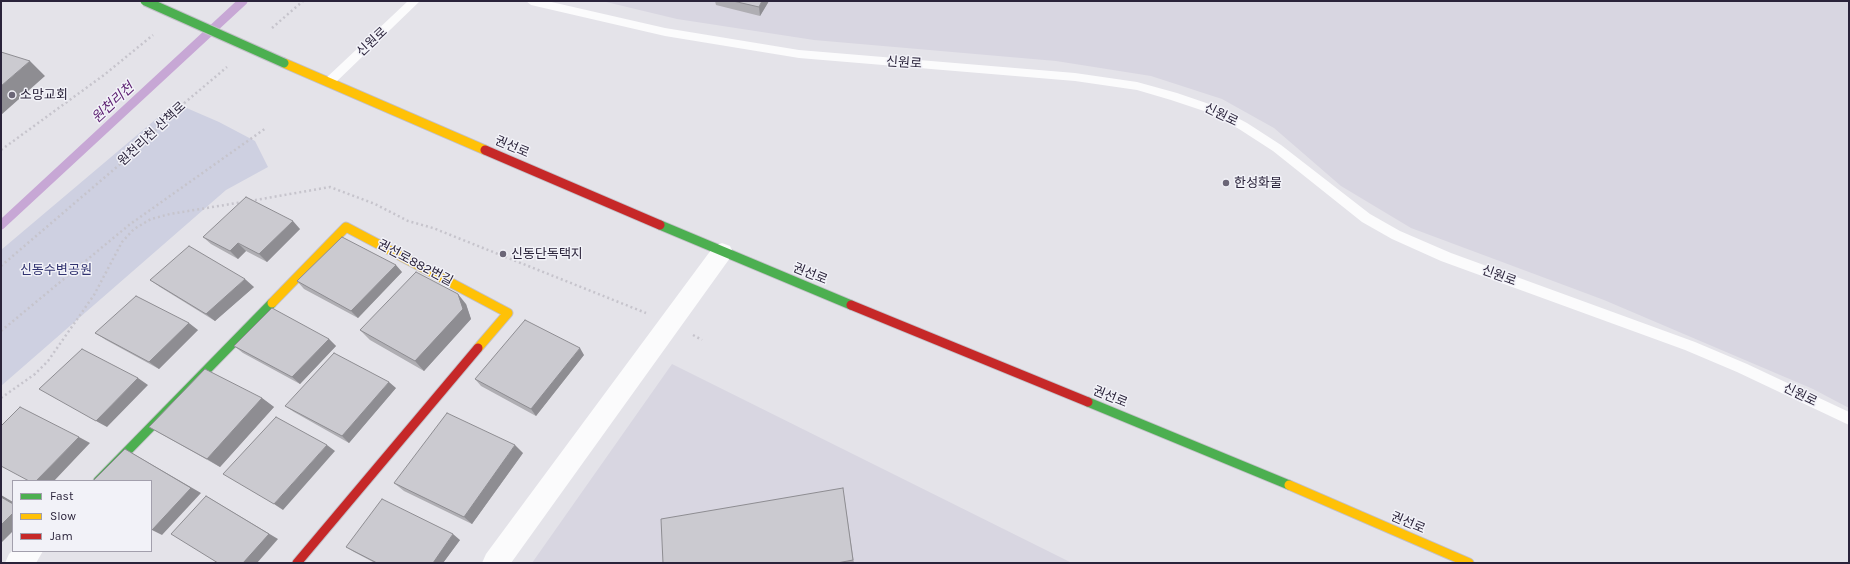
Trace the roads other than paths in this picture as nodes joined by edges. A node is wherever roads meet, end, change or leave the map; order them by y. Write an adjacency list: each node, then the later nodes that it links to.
1 (144, 1): 4 (street, 권선로, bridge)
2 (415, 1): 4 (lane, 신원로)
3 (531, 1): 6 (lane, 신원로)
4 (329, 82): 5 (street, 권선로)
5 (722, 252): 11 (street); 12 (street, 권선로)
6 (1849, 419)
7 (99, 480): 10 (street, 권선로882번길)
8 (29, 552): 9 (street)
9 (18, 563)
10 (297, 563)
11 (495, 563)
12 (1469, 563)

